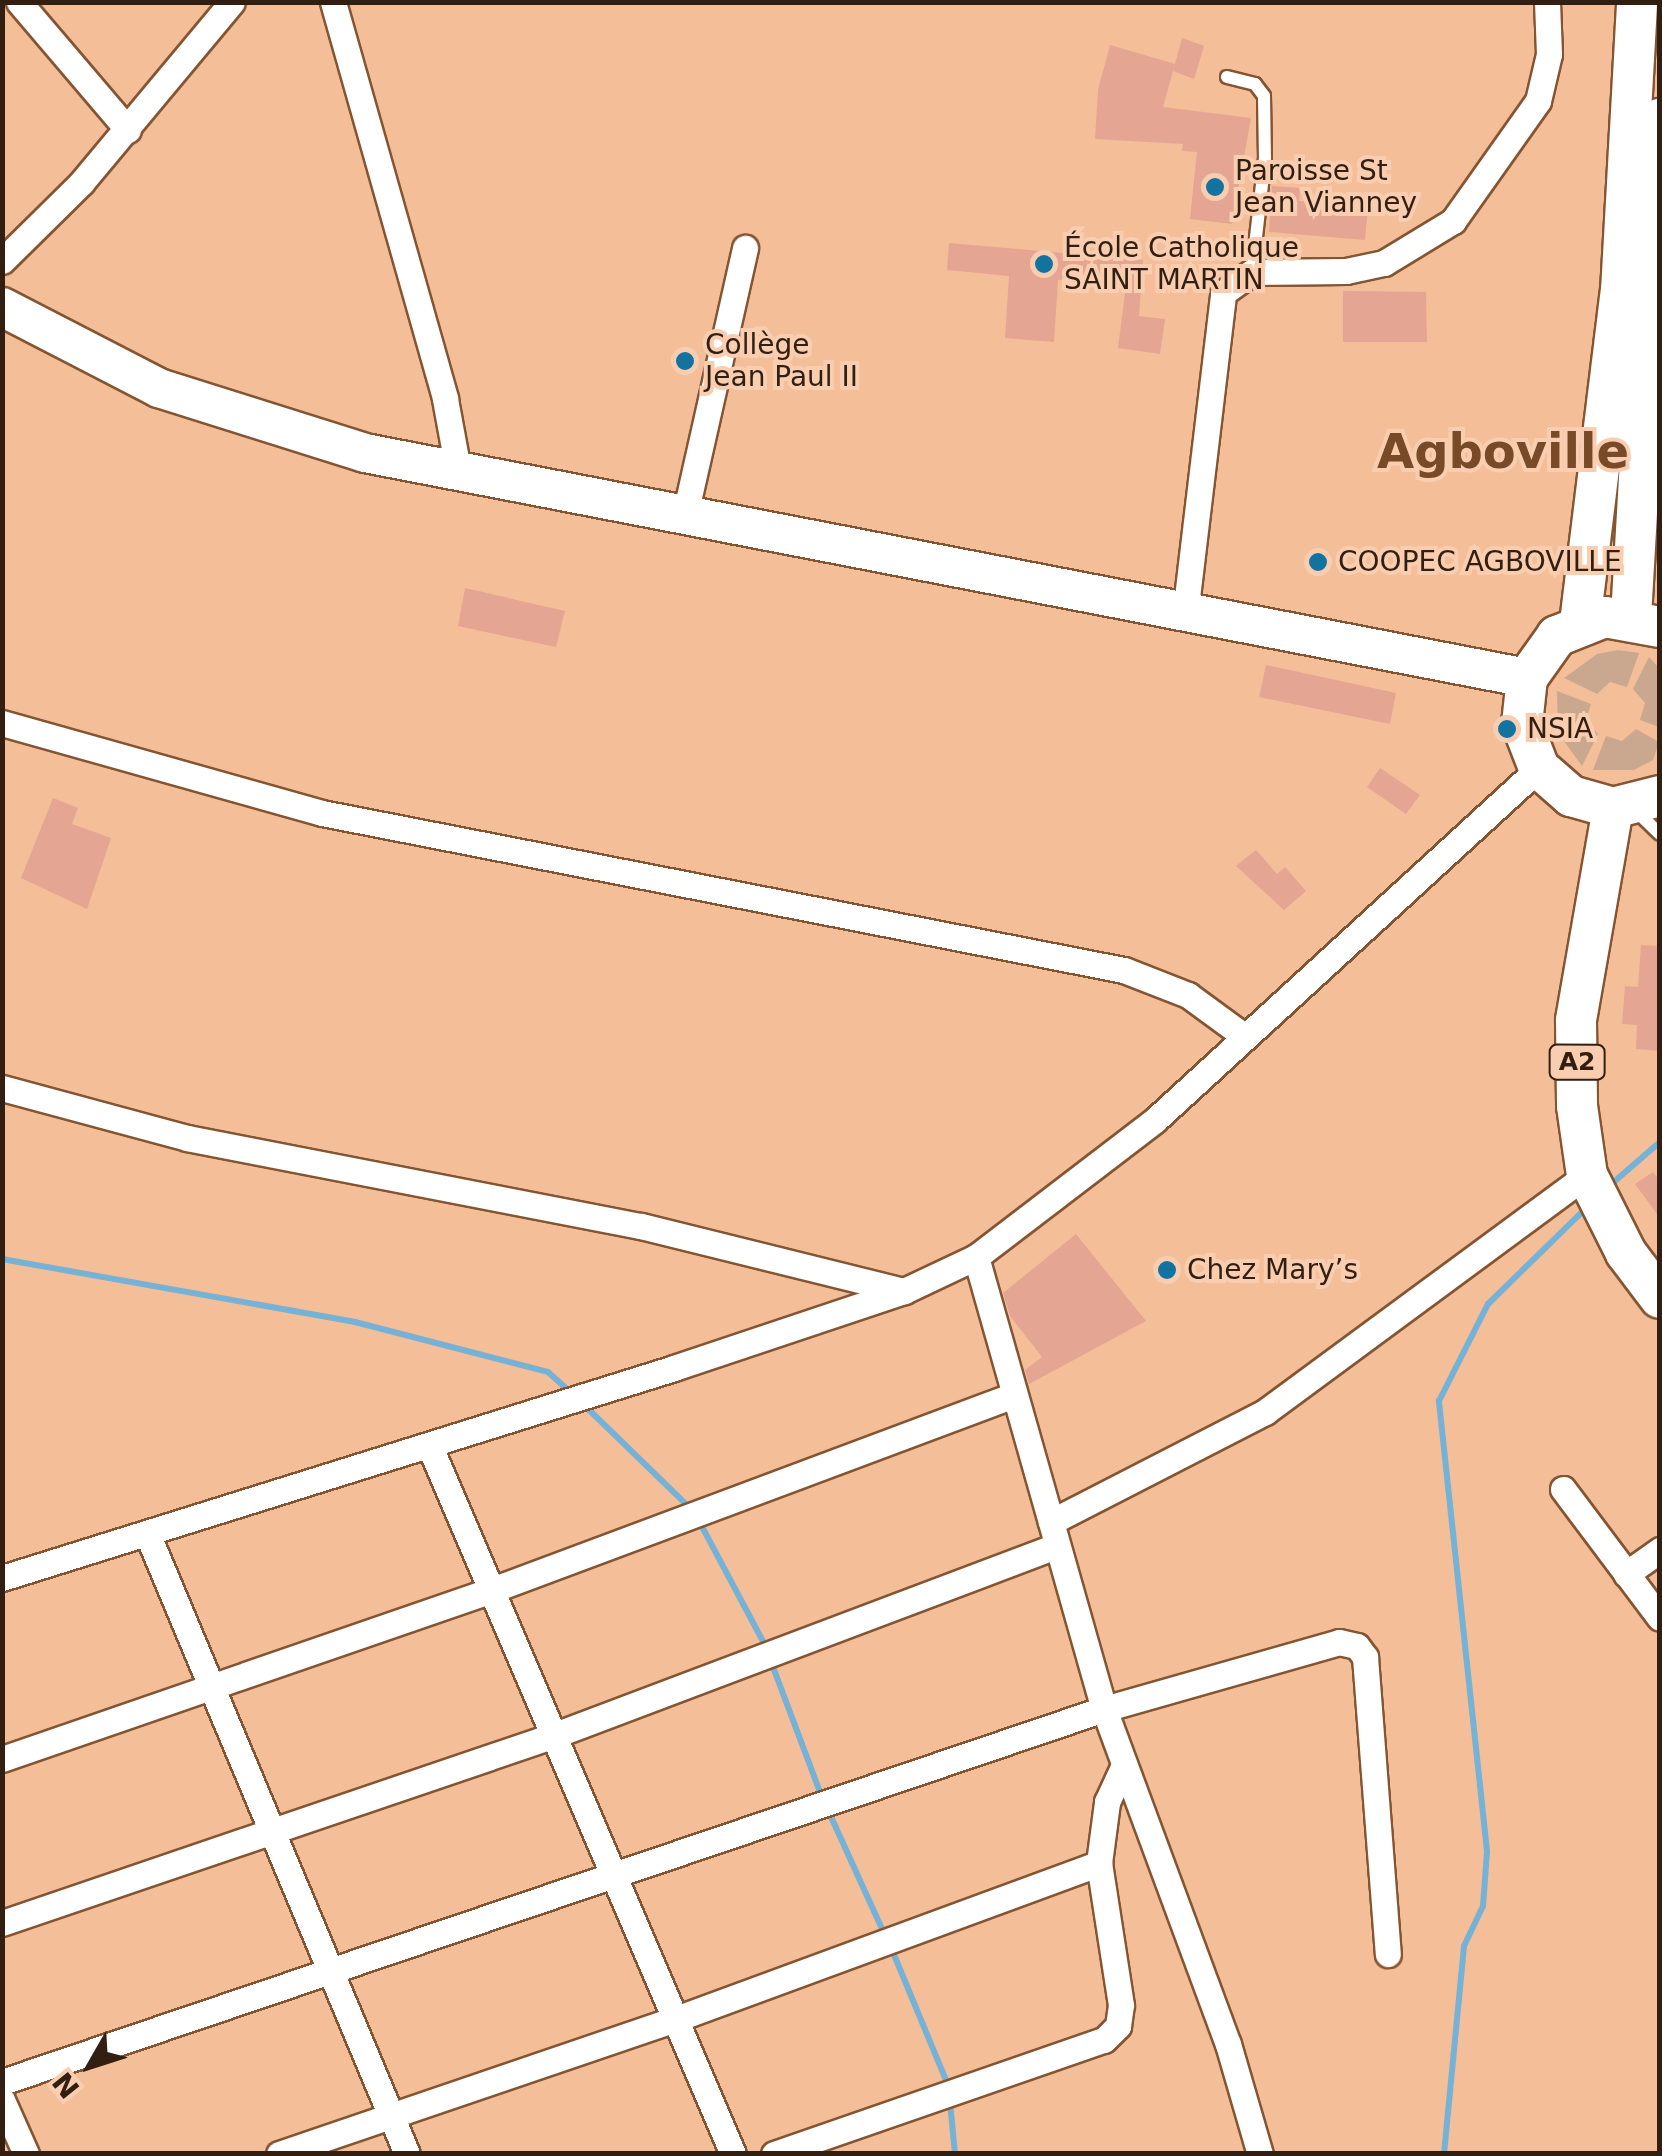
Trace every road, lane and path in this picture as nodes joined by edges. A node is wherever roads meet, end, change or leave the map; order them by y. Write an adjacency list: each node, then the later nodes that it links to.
1 (18, 2): 8 (street)
2 (232, 2): 8 (street)
3 (333, 2): 14 (street)
4 (1547, 2): 11 (street)
5 (1637, 2): 19 (main road)
6 (1226, 77): 11 (lane)
7 (1660, 119): 12 (main road)
8 (128, 130): 10 (street)
9 (745, 248): 16 (street)
10 (2, 261)
11 (1252, 272): 17 (street)
12 (1657, 282): 15 (main road)
13 (2, 307): 14 (main road)
14 (458, 470): 16 (main road)
15 (1646, 505): 18 (main road)
16 (684, 519): 17 (main road)
17 (1185, 614): 20 (main road)
18 (1645, 622): 19 (main road)
19 (1580, 623): 20 (main road)
20 (1527, 678): 22 (main road)
21 (2, 723): 25 (street)
22 (1539, 768): 23 (main road); 25 (street)
23 (1634, 803): 24 (lane); 27 (main road, A2)
24 (1660, 834)
25 (1244, 1036): 28 (street)
26 (2, 1088): 29 (street)
27 (1587, 1175): 30 (main road, A2); 35 (street)
28 (976, 1257): 29 (street); 31 (street)
29 (904, 1291): 32 (street)
30 (1660, 1298)
31 (1014, 1395): 35 (street); 39 (street)
32 (430, 1446): 34 (street); 39 (street)
33 (1563, 1490): 37 (street)
34 (147, 1533): 38 (street); 41 (street)
35 (1053, 1534): 42 (street); 43 (street)
36 (1660, 1550): 37 (street)
37 (1626, 1574): 40 (street)
38 (2, 1578)
39 (492, 1590): 41 (street); 43 (street)
40 (1660, 1618)
41 (214, 1686): 44 (street); 46 (street)
42 (1104, 1708): 45 (street); 48 (street); 50 (street)
43 (555, 1735): 46 (street); 48 (street)
44 (2, 1759)
45 (1124, 1765): 47 (street); 61 (street)
46 (274, 1830): 49 (street); 51 (street)
47 (1099, 1863): 52 (street); 60 (street)
48 (616, 1877): 51 (street); 52 (street)
49 (2, 1922)
50 (1388, 1954)
51 (328, 1973): 53 (street); 55 (street)
52 (676, 2019): 55 (street); 59 (street)
53 (2, 2082)
54 (2, 2100): 56 (street)
55 (389, 2112): 57 (street); 58 (street)
56 (26, 2154)
57 (279, 2154)
58 (407, 2154)
59 (733, 2154)
60 (774, 2154)
61 (1260, 2154)

